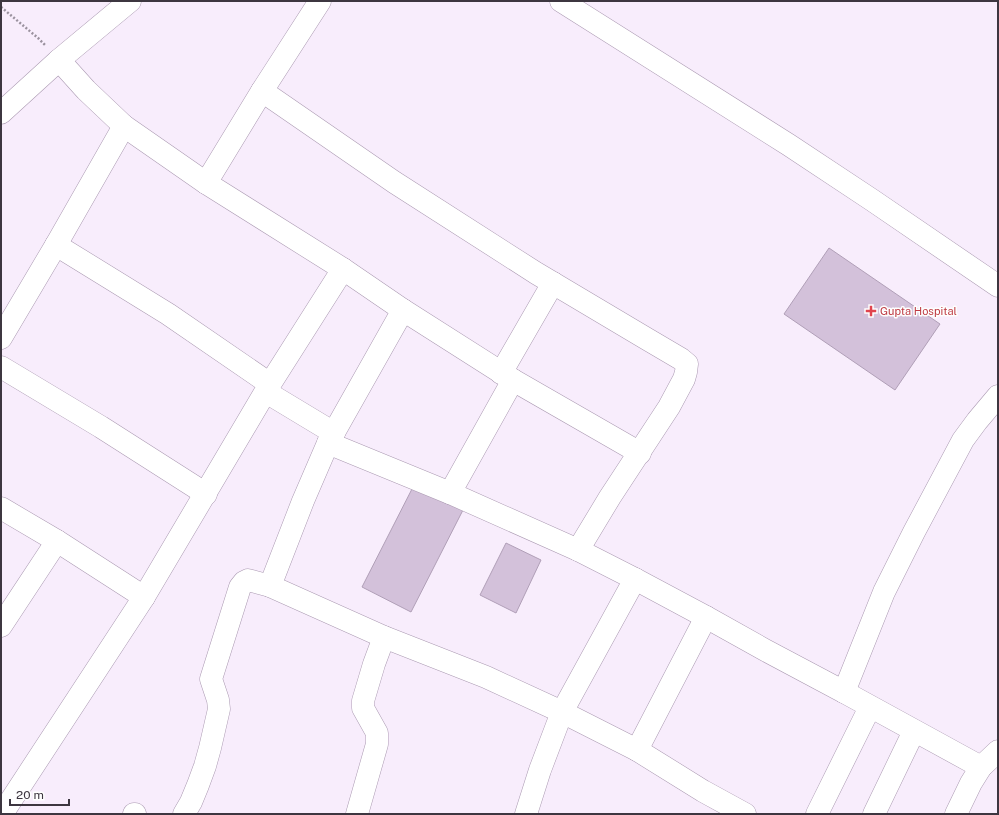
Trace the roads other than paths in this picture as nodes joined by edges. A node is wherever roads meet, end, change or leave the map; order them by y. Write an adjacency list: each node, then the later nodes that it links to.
1 (130, 1): 4 (street)
2 (320, 1): 5 (street)
3 (560, 1): 12 (street)
4 (59, 60): 6 (street); 7 (street)
5 (262, 91): 8 (street); 11 (street)
6 (1, 113)
7 (124, 126): 8 (street); 9 (street)
8 (206, 183): 10 (street)
9 (56, 245): 14 (street); 17 (street)
10 (343, 269): 13 (street); 17 (street)
11 (553, 283): 16 (street); 20 (street)
12 (998, 286)
13 (403, 310): 16 (street); 19 (street)
14 (1, 338)
15 (1, 367): 22 (street)
16 (507, 377): 20 (street); 21 (street)
17 (268, 388): 19 (street); 22 (street)
18 (998, 396): 32 (street)
19 (331, 438): 21 (street); 27 (street)
20 (640, 453): 25 (street)
21 (450, 493): 25 (street)
22 (206, 494): 28 (street)
23 (1, 508): 24 (street)
24 (57, 541): 28 (street); 30 (street)
25 (578, 550): 26 (street)
26 (635, 579): 29 (street); 34 (street)
27 (270, 586): 31 (street); 40 (street)
28 (144, 597): 39 (street)
29 (706, 617): 32 (street); 36 (street)
30 (1, 626)
31 (384, 637): 34 (street); 41 (street)
32 (844, 692): 33 (street)
33 (870, 707): 35 (street); 44 (street)
34 (562, 712): 36 (street); 42 (street)
35 (914, 731): 38 (street); 45 (street)
36 (637, 750): 43 (street)
37 (998, 751): 38 (street)
38 (982, 767): 46 (street)
39 (2, 814)
40 (184, 814)
41 (357, 814)
42 (526, 814)
43 (745, 814)
44 (817, 814)
45 (874, 814)
46 (956, 814)

